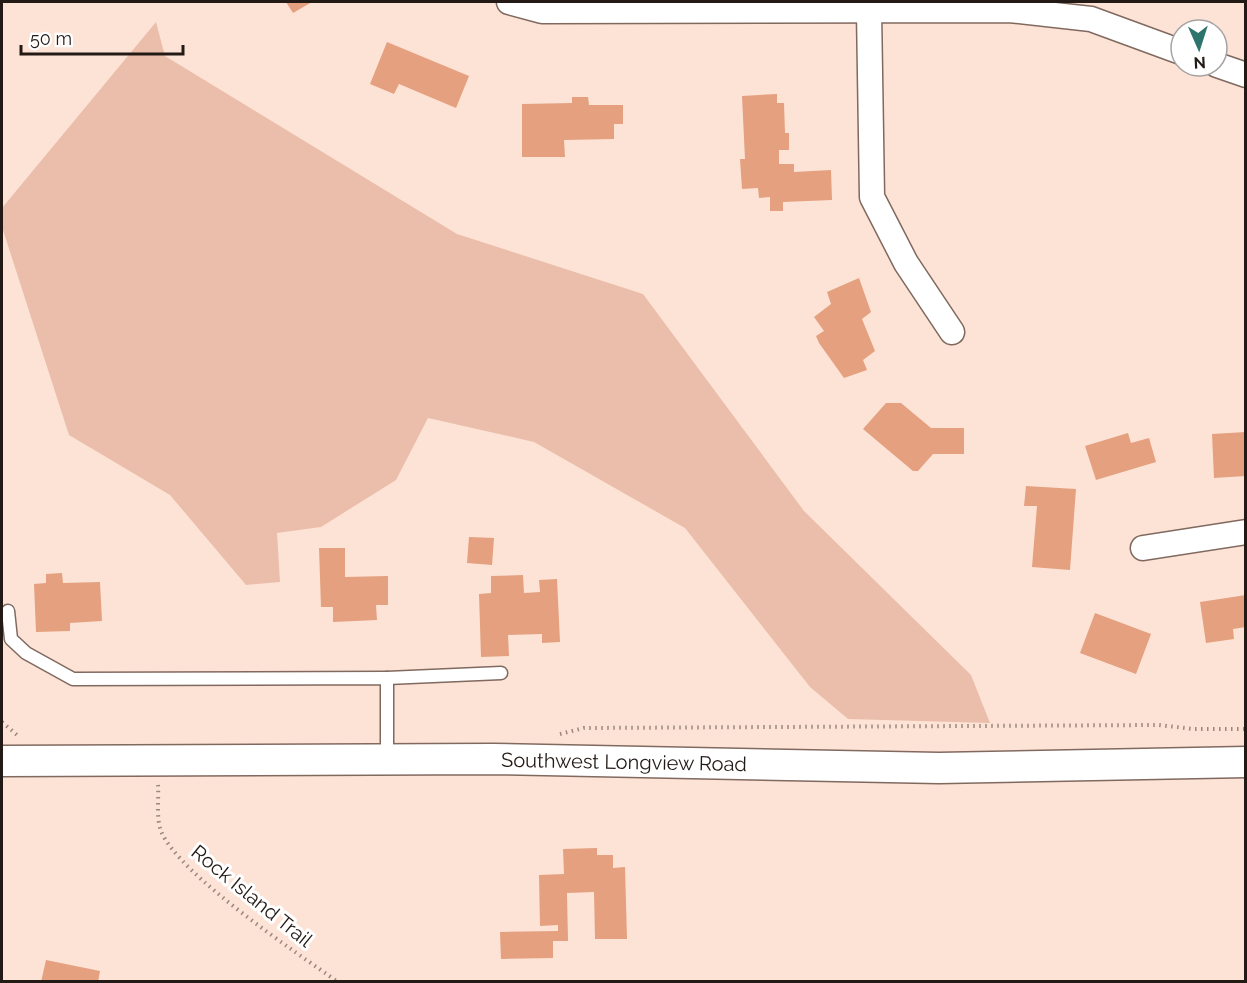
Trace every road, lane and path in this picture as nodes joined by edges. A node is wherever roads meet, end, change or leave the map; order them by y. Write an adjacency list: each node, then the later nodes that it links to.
1 (509, 2): 2 (street)
2 (869, 11): 3 (street); 6 (street)
3 (1169, 48)
4 (1229, 69): 5 (street)
5 (1245, 75)
6 (952, 332)
7 (1245, 532): 8 (street)
8 (1143, 548)
9 (8, 611): 11 (lane)
10 (501, 673): 11 (lane)
11 (387, 678): 16 (lane)
12 (2, 722): 15 (path)
13 (1245, 729): 14 (path)
14 (549, 734)
15 (10, 749): 16 (street, Southwest Longview Road)
16 (387, 760): 17 (street, Southwest Longview Road)
17 (1245, 762)
18 (159, 788): 19 (path, Rock Island Trail)
19 (339, 981)

